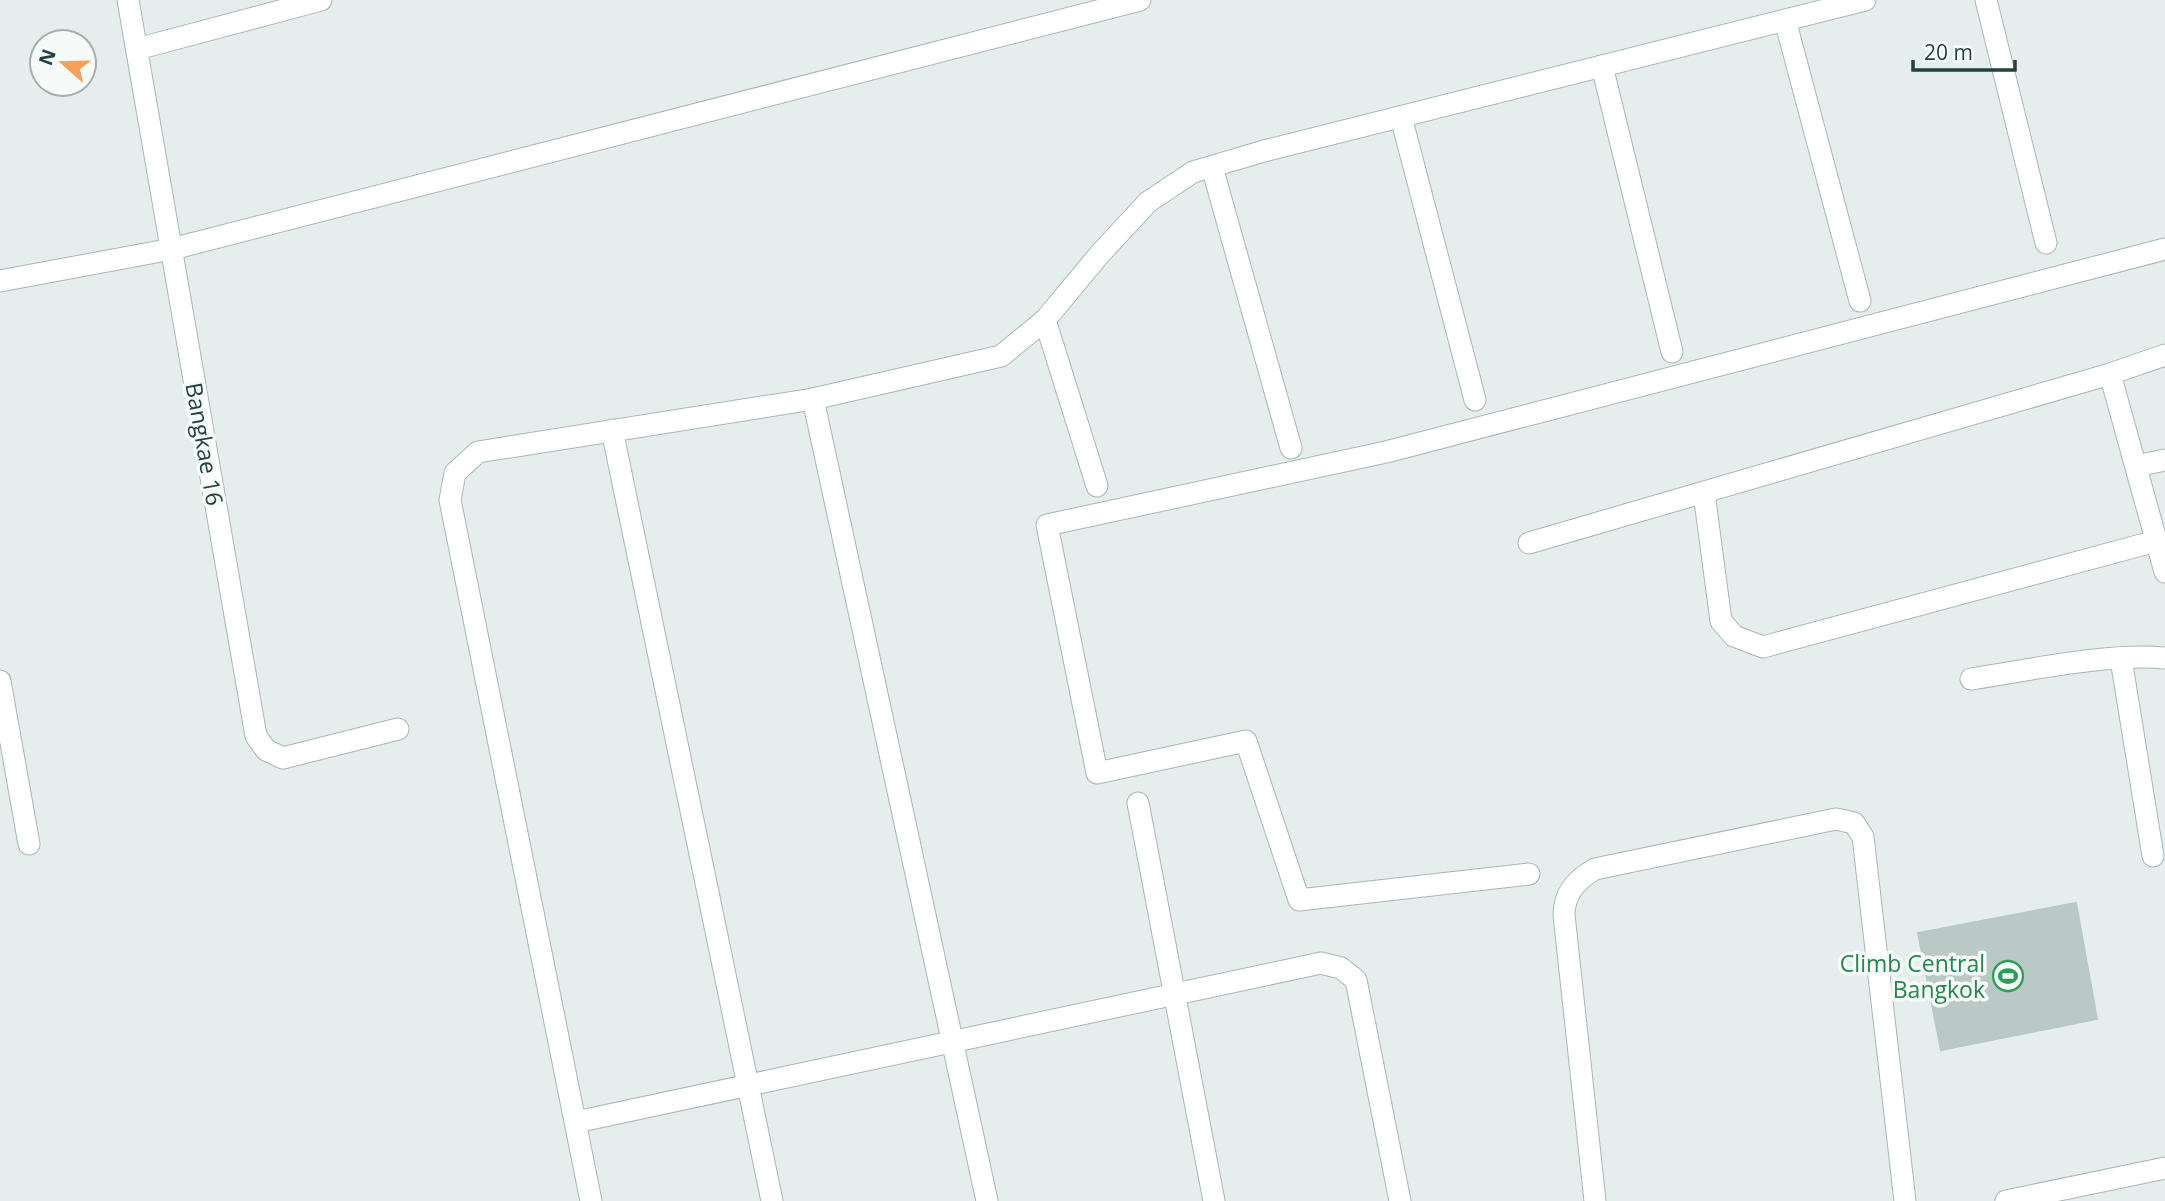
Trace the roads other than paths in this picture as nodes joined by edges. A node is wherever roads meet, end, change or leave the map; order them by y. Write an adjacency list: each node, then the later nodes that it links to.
1 (128, 0): 7 (street, Bangkae 16)
2 (321, 0): 7 (street)
3 (1140, 0): 12 (street)
4 (1865, 0): 6 (street)
5 (1986, 0): 11 (street)
6 (1786, 20): 8 (street); 15 (street)
7 (137, 49): 12 (street, Bangkae 16)
8 (1602, 66): 9 (street); 17 (street)
9 (1401, 117): 10 (street); 21 (street)
10 (1212, 167): 16 (street); 23 (street)
11 (2046, 243)
12 (172, 249): 14 (street); 35 (street, Bangkae 16)
13 (2165, 249): 39 (street)
14 (0, 281)
15 (1860, 301)
16 (1045, 320): 20 (street); 26 (street)
17 (1672, 352)
18 (2165, 355): 19 (street)
19 (2110, 374): 25 (street); 27 (street)
20 (813, 399): 22 (street); 41 (street)
21 (1475, 400)
22 (612, 430): 42 (street); 43 (street)
23 (1291, 448)
24 (2165, 460): 25 (street)
25 (2136, 466): 28 (street)
26 (1097, 486)
27 (1704, 493): 28 (street); 29 (street)
28 (2156, 541): 30 (street)
29 (1529, 543)
30 (2165, 572)
31 (2165, 658): 32 (street)
32 (2121, 659): 33 (street); 38 (street)
33 (1971, 679)
34 (0, 681): 37 (street)
35 (398, 729)
36 (1138, 803): 40 (street)
37 (29, 844)
38 (2153, 856)
39 (1529, 874)
40 (1174, 996): 41 (street); 48 (street); 49 (street)
41 (953, 1043): 42 (street); 47 (street)
42 (748, 1086): 43 (street); 46 (street)
43 (576, 1122): 45 (street)
44 (2165, 1167): 52 (street)
45 (591, 1201)
46 (772, 1201)
47 (988, 1201)
48 (1214, 1201)
49 (1400, 1201)
50 (1595, 1201): 51 (street)
51 (1905, 1201)
52 (2006, 1201)

